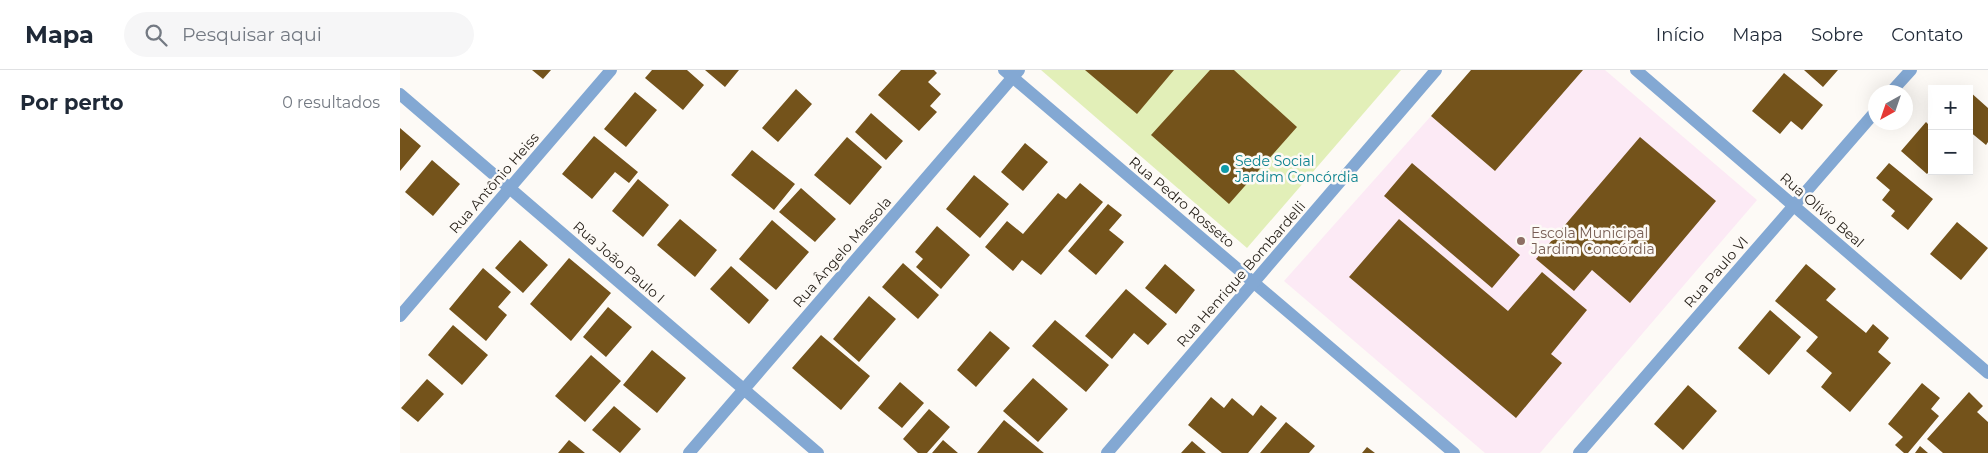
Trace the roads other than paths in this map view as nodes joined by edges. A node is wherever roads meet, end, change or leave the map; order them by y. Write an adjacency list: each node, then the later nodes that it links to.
1 (611, 70): 9 (street, Rua Antônio Heiss)
2 (1436, 70): 11 (street, Rua Henrique Bombardelli)
3 (1636, 70): 10 (street, Rua Olívio Beal)
4 (1911, 70): 6 (street)
5 (1012, 72): 11 (street, Rua Pedro Rosseto); 14 (street, Rua Ângelo Massola)
6 (1897, 85)
7 (400, 94): 9 (street, Rua João Paulo I)
8 (1868, 120): 10 (street, Rua Paulo VI)
9 (510, 188): 12 (street, Rua Antônio Heiss); 14 (street, Rua João Paulo I)
10 (1793, 206): 13 (street, Rua Olívio Beal); 19 (street, Rua Paulo VI)
11 (1254, 282): 17 (street, Rua Henrique Bombardelli); 18 (street, Rua Pedro Rosseto)
12 (400, 316)
13 (1988, 373)
14 (744, 389): 15 (street, Rua Ângelo Massola); 16 (street, Rua João Paulo I)
15 (689, 453)
16 (818, 453)
17 (1107, 453)
18 (1454, 453)
19 (1579, 453)

